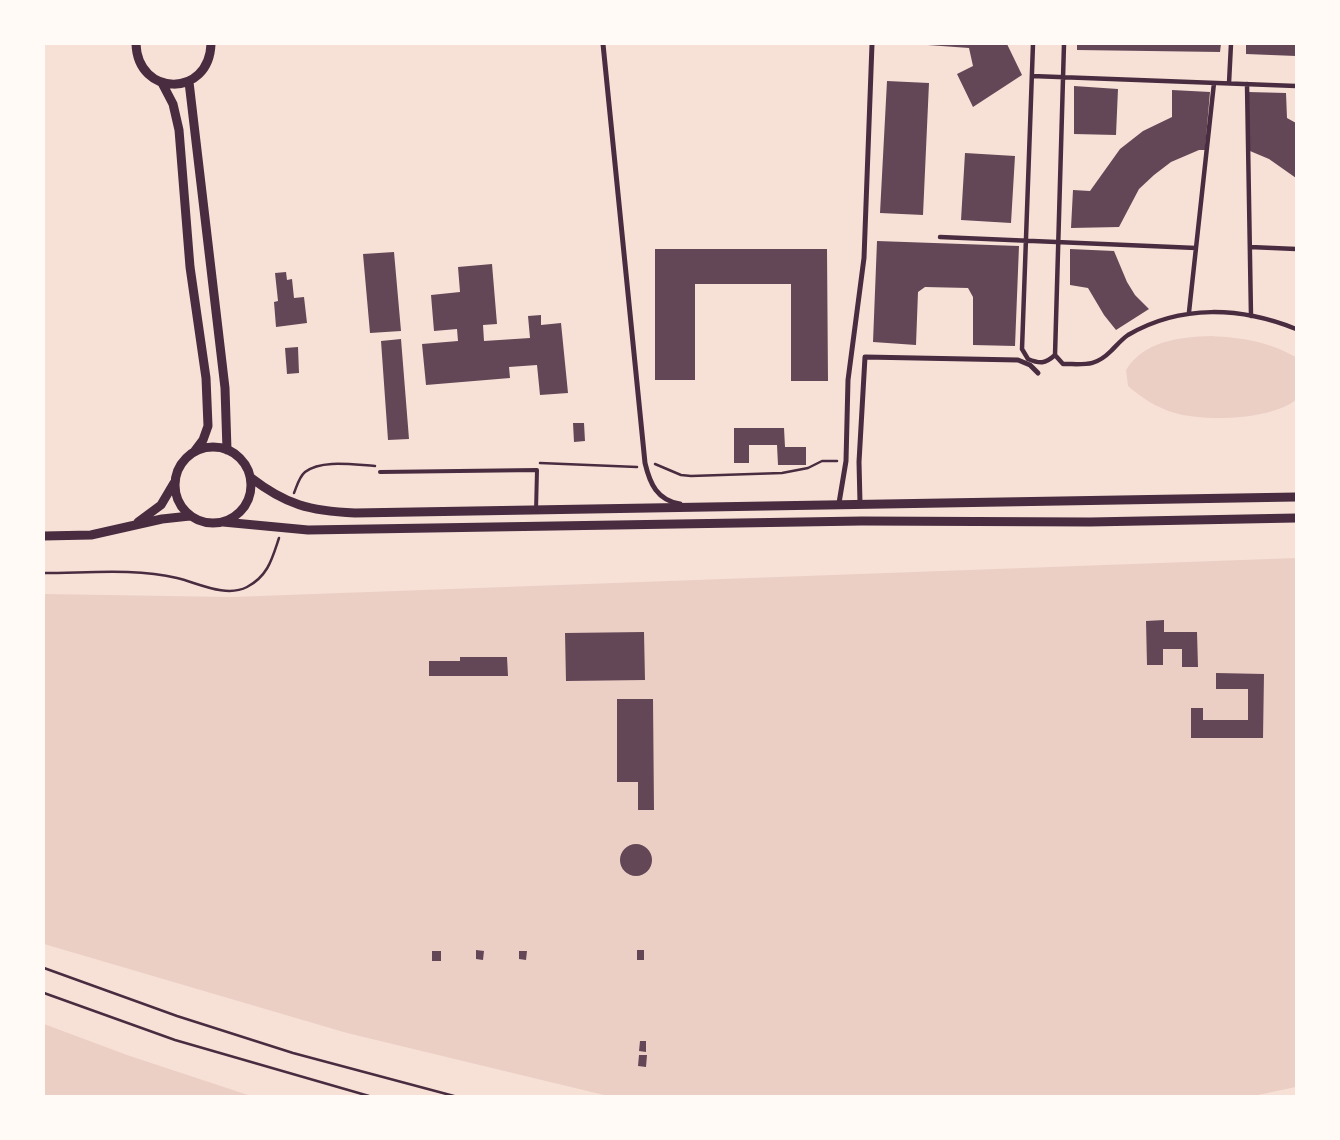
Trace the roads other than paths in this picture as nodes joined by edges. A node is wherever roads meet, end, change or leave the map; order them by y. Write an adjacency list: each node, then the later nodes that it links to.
1 (136, 44): 11 (street)
2 (212, 44): 10 (street)
3 (603, 44): 35 (street)
4 (872, 44): 33 (street)
5 (1033, 44): 8 (street)
6 (1064, 44): 9 (street)
7 (1231, 44): 13 (street)
8 (1032, 76): 9 (street); 17 (street)
9 (1064, 76): 12 (street); 18 (street)
10 (189, 82): 11 (street); 27 (street)
11 (162, 83): 28 (street)
12 (1214, 83): 13 (street); 20 (street)
13 (1228, 84): 14 (street)
14 (1247, 84): 15 (street); 19 (street)
15 (1296, 86)
16 (940, 237): 17 (street)
17 (1027, 242): 18 (street); 25 (street)
18 (1059, 243): 20 (street); 25 (street)
19 (1250, 247): 21 (street); 23 (street)
20 (1196, 248): 22 (street)
21 (1296, 249)
22 (1189, 312): 23 (street); 25 (street)
23 (1251, 316): 24 (street)
24 (1296, 329)
25 (1055, 354)
26 (1038, 373): 34 (street)
27 (227, 450): 28 (street); 30 (street)
28 (194, 452): 31 (street)
29 (380, 472): 36 (lane)
30 (250, 477): 36 (street); 39 (street)
31 (174, 483): 37 (street); 40 (street)
32 (1296, 497): 34 (street)
33 (839, 503): 34 (street); 35 (street)
34 (860, 503)
35 (688, 506): 36 (street)
36 (536, 511)
37 (190, 516): 39 (street); 40 (street)
38 (1296, 518): 39 (street)
39 (223, 522)
40 (127, 528): 41 (street)
41 (44, 536)

